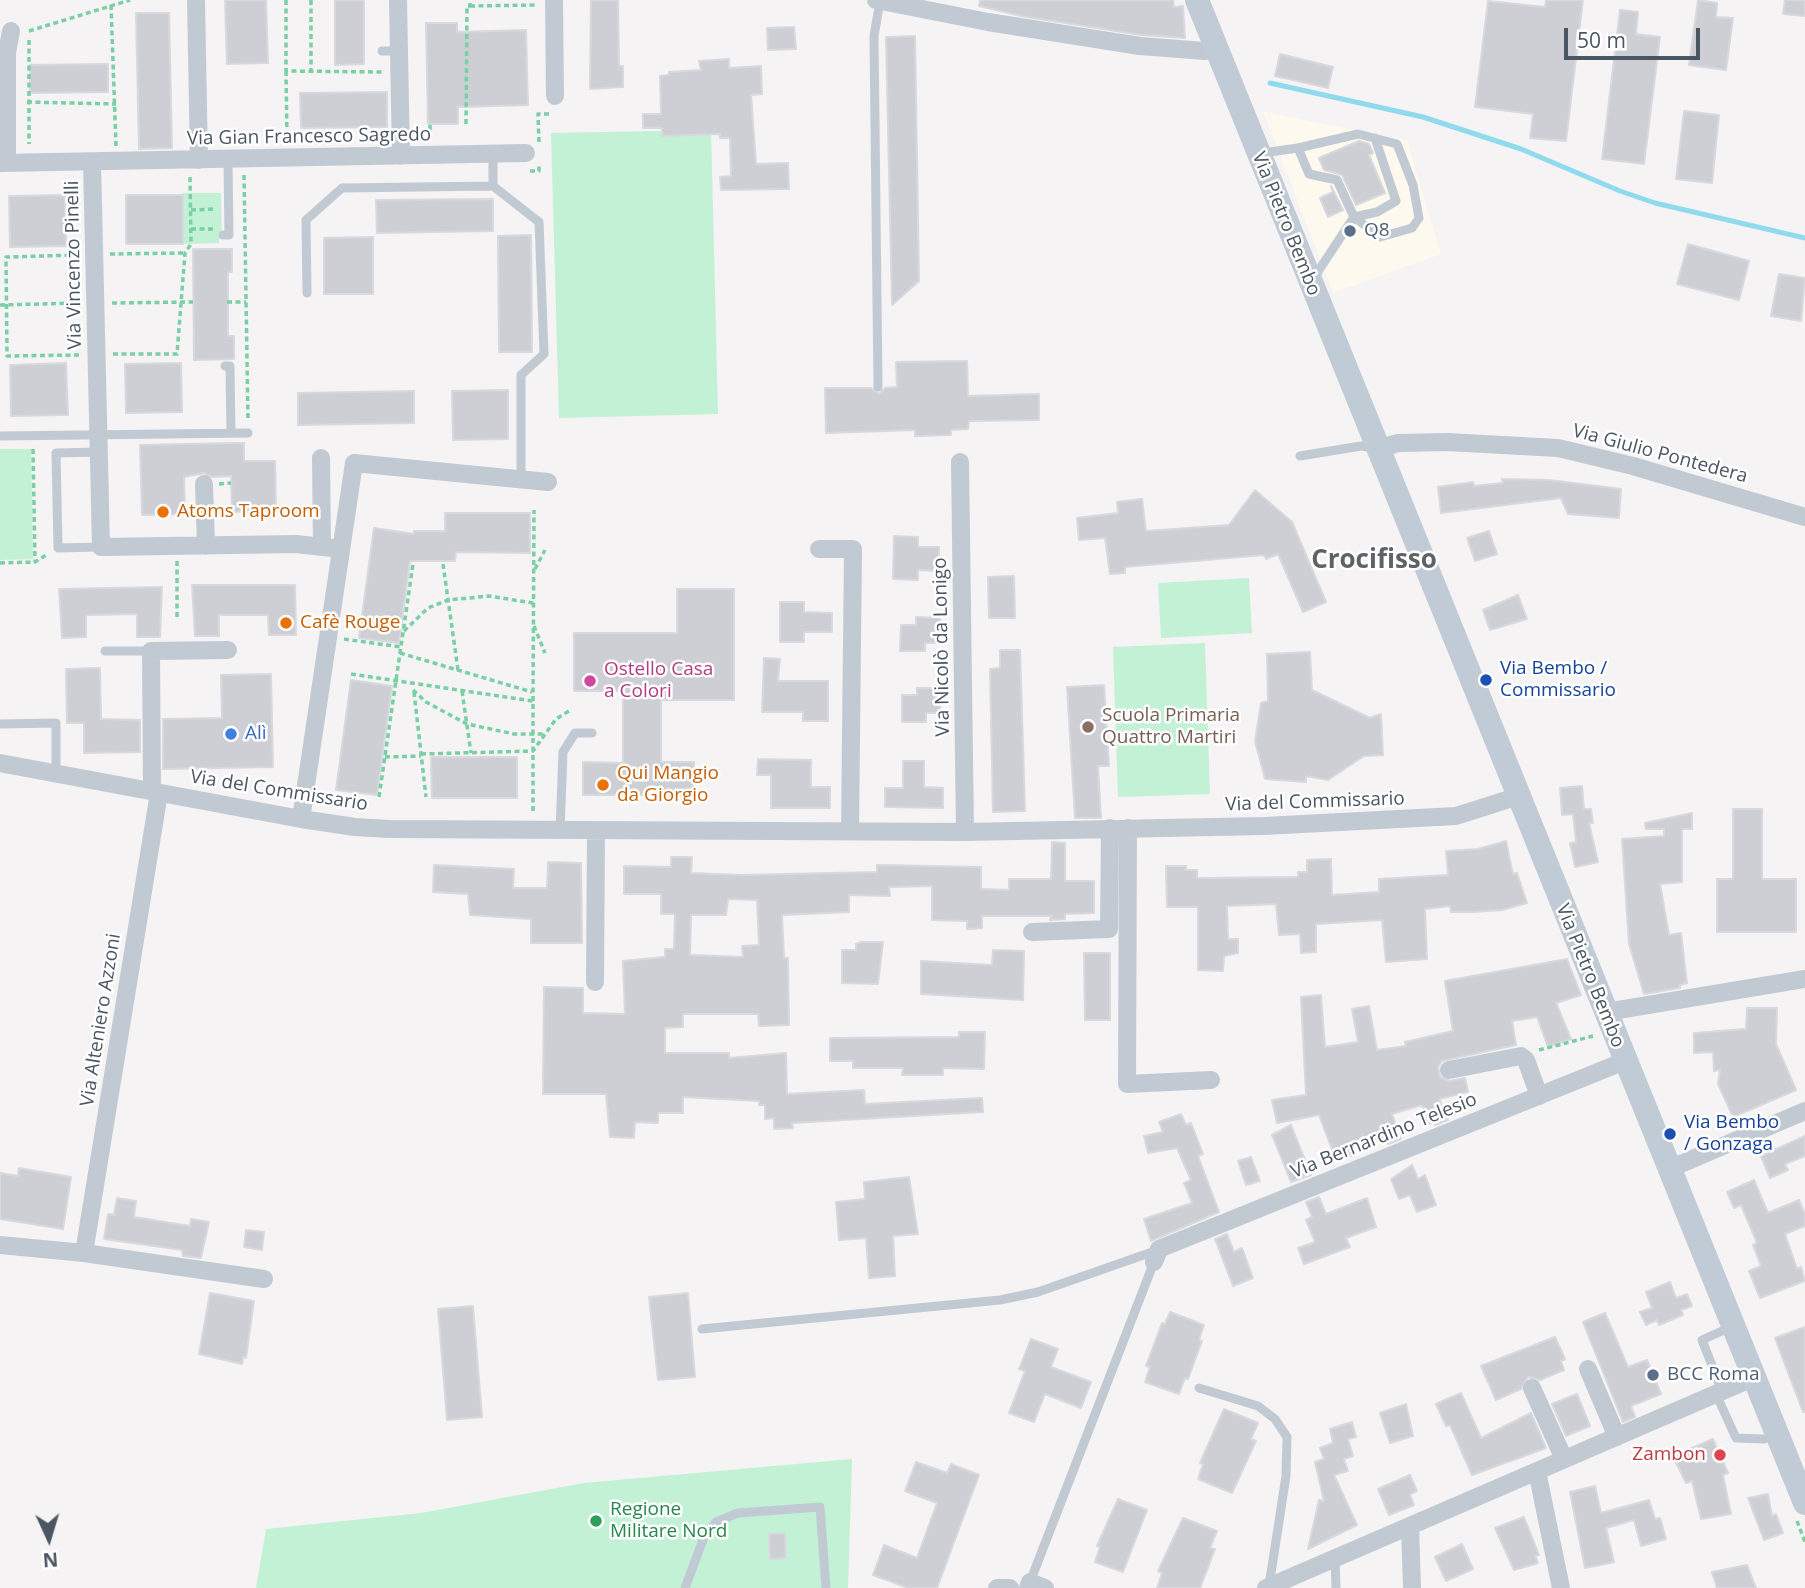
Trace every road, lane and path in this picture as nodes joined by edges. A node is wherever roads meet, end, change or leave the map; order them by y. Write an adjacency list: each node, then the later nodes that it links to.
1 (130, 0): 10 (path)
2 (196, 0): 32 (street)
3 (286, 0): 14 (path)
4 (311, 0): 16 (path)
5 (398, 0): 30 (street)
6 (470, 0): 11 (path)
7 (878, 0): 13 (street); 60 (lane)
8 (1197, 0): 13 (main road, Via Pietro Bembo)
9 (554, 2): 11 (path); 17 (street)
10 (111, 5): 12 (path); 20 (path)
11 (470, 6): 21 (path)
12 (23, 29): 18 (street, Via Vincenzo Pinelli); 19 (path)
13 (1215, 48): 29 (main road, Via Pietro Bembo)
14 (286, 71): 16 (path); 31 (path)
15 (389, 71): 16 (path)
16 (311, 72)
17 (555, 96)
18 (7, 102): 19 (path); 36 (street, Via Vincenzo Pinelli)
19 (29, 102): 20 (path); 26 (path)
20 (116, 104): 35 (path)
21 (466, 124)
22 (430, 125): 23 (path)
23 (430, 135)
24 (1375, 138): 25 (lane); 42 (lane); 42 (lane)
25 (1298, 148): 29 (lane); 42 (lane)
26 (29, 149)
27 (526, 153): 28 (street, Via Gian Francesco Sagredo)
28 (493, 154): 30 (street, Via Gian Francesco Sagredo); 38 (lane)
29 (1258, 154): 48 (main road, Via Pietro Bembo)
30 (401, 156): 31 (street, Via Gian Francesco Sagredo)
31 (287, 158): 33 (street, Via Gian Francesco Sagredo)
32 (199, 160): 33 (street, Via Gian Francesco Sagredo); 35 (street, Via Gian Francesco Sagredo)
33 (236, 160): 44 (lane); 53 (path)
34 (92, 162): 35 (street, Via Gian Francesco Sagredo); 36 (street, Via Vincenzo Pinelli); 58 (street, Via Vincenzo Pinelli)
35 (116, 162)
36 (4, 163)
37 (190, 176): 41 (path)
38 (493, 186): 49 (lane); 70 (lane)
39 (216, 201): 40 (path)
40 (216, 209): 41 (path); 43 (path)
41 (191, 210): 43 (path)
42 (1354, 217): 48 (lane)
43 (191, 229): 45 (path)
44 (223, 235)
45 (185, 253): 47 (path); 50 (path)
46 (85, 254): 57 (path)
47 (105, 254)
48 (1310, 283): 66 (main road, Via Pietro Bembo)
49 (307, 293)
50 (180, 302): 51 (path); 55 (path); 58 (path)
51 (194, 302)
52 (228, 302): 53 (path)
53 (246, 302): 62 (path)
54 (84, 303): 57 (path)
55 (108, 303)
56 (0, 305): 57 (path)
57 (6, 305): 58 (path)
58 (97, 355): 64 (street, Via Vincenzo Pinelli)
59 (225, 366): 61 (lane)
60 (878, 387)
61 (231, 433): 62 (lane); 64 (lane)
62 (248, 433)
63 (0, 436): 64 (lane)
64 (99, 444): 77 (street, Via Vincenzo Pinelli); 78 (lane)
65 (33, 445): 84 (path)
66 (1377, 449): 67 (lane); 74 (street, Via Giulio Pontedera); 120 (main road, Via Pietro Bembo)
67 (1300, 456)
68 (321, 458): 75 (street)
69 (961, 462): 129 (street, Via Nicolò da Lonigo)
70 (520, 480): 71 (street); 79 (street)
71 (548, 482)
72 (204, 484): 76 (street)
73 (534, 510): 87 (path)
74 (1805, 517)
75 (323, 545): 76 (street); 79 (street)
76 (206, 546): 77 (street)
77 (102, 547): 78 (lane)
78 (58, 548): 84 (path)
79 (341, 548): 123 (street)
80 (819, 549): 128 (street)
81 (545, 550): 87 (path)
82 (183, 560): 90 (path)
83 (0, 562): 84 (path)
84 (36, 562)
85 (412, 564): 92 (path)
86 (443, 564): 88 (path)
87 (534, 571): 89 (path)
88 (448, 600): 89 (path); 92 (path); 99 (path)
89 (533, 603): 91 (path)
90 (177, 618)
91 (533, 624): 98 (path); 105 (path)
92 (403, 633): 96 (path)
93 (340, 639): 96 (path)
94 (151, 650): 95 (street); 97 (lane); 119 (street)
95 (228, 650)
96 (400, 650): 99 (path); 101 (path)
97 (105, 651)
98 (545, 653)
99 (458, 670): 105 (path)
100 (351, 674): 101 (path)
101 (396, 681): 102 (path); 116 (path)
102 (413, 684): 103 (path); 104 (path)
103 (413, 690): 109 (path); 115 (path)
104 (463, 691): 106 (path); 109 (path)
105 (532, 692): 106 (path)
106 (533, 701): 110 (path)
107 (569, 711): 112 (path)
108 (0, 724): 118 (lane)
109 (467, 724): 110 (path); 114 (path)
110 (533, 733): 112 (path); 113 (path)
111 (592, 733): 126 (lane)
112 (545, 734): 113 (path)
113 (533, 751): 114 (path); 125 (path)
114 (471, 754): 115 (path)
115 (421, 755): 116 (path); 122 (path)
116 (385, 757): 121 (path)
117 (0, 764): 118 (street, Via del Commissario)
118 (56, 772): 119 (street, Via del Commissario)
119 (155, 792): 123 (street, Via del Commissario); 142 (street, Via Alteniero Azzoni)
120 (1519, 796): 124 (street, Via del Commissario); 133 (main road, Via Pietro Bembo)
121 (379, 797)
122 (426, 797)
123 (301, 819): 125 (street, Via del Commissario)
124 (1119, 828): 129 (street, Via del Commissario); 130 (street); 137 (street)
125 (533, 831): 126 (street, Via del Commissario)
126 (560, 831): 127 (street, Via del Commissario)
127 (596, 831): 128 (street, Via del Commissario); 132 (street)
128 (850, 831): 129 (street, Via del Commissario)
129 (965, 832)
130 (1032, 932)
131 (1805, 979): 133 (street)
132 (594, 982)
133 (1602, 1023): 134 (path, Via Pietro Bembo); 135 (main road, Via Pietro Bembo)
134 (1524, 1058): 136 (street); 138 (street)
135 (1625, 1061): 138 (street, Via Bernardino Telesio); 140 (main road, Via Pietro Bembo)
136 (1449, 1070)
137 (1211, 1080)
138 (1539, 1096): 143 (street, Via Bernardino Telesio)
139 (1805, 1111): 140 (street)
140 (1670, 1169): 145 (main road, Via Pietro Bembo)
141 (0, 1245): 142 (street)
142 (84, 1253): 144 (street)
143 (1157, 1256): 146 (lane); 159 (lane)
144 (264, 1279)
145 (1734, 1326): 148 (main road, Via Pietro Bembo); 151 (lane)
146 (702, 1329)
147 (1588, 1369): 153 (street)
148 (1755, 1377): 151 (street); 152 (main road, Via Pietro Bembo)
149 (1199, 1388): 160 (lane)
150 (1532, 1388): 154 (street)
151 (1719, 1393): 152 (lane); 153 (street)
152 (1779, 1434): 156 (main road, Via Pietro Bembo)
153 (1617, 1437): 154 (street)
154 (1564, 1460): 155 (street)
155 (1536, 1471): 157 (street); 167 (street)
156 (1805, 1503)
157 (1410, 1526): 158 (street); 166 (street)
158 (1335, 1558): 160 (street); 165 (lane)
159 (1034, 1586)
160 (1268, 1587)
161 (685, 1588): 162 (lane)
162 (826, 1588)
163 (998, 1588): 164 (street)
164 (1010, 1588)
165 (1336, 1588)
166 (1412, 1588)
167 (1561, 1588)

